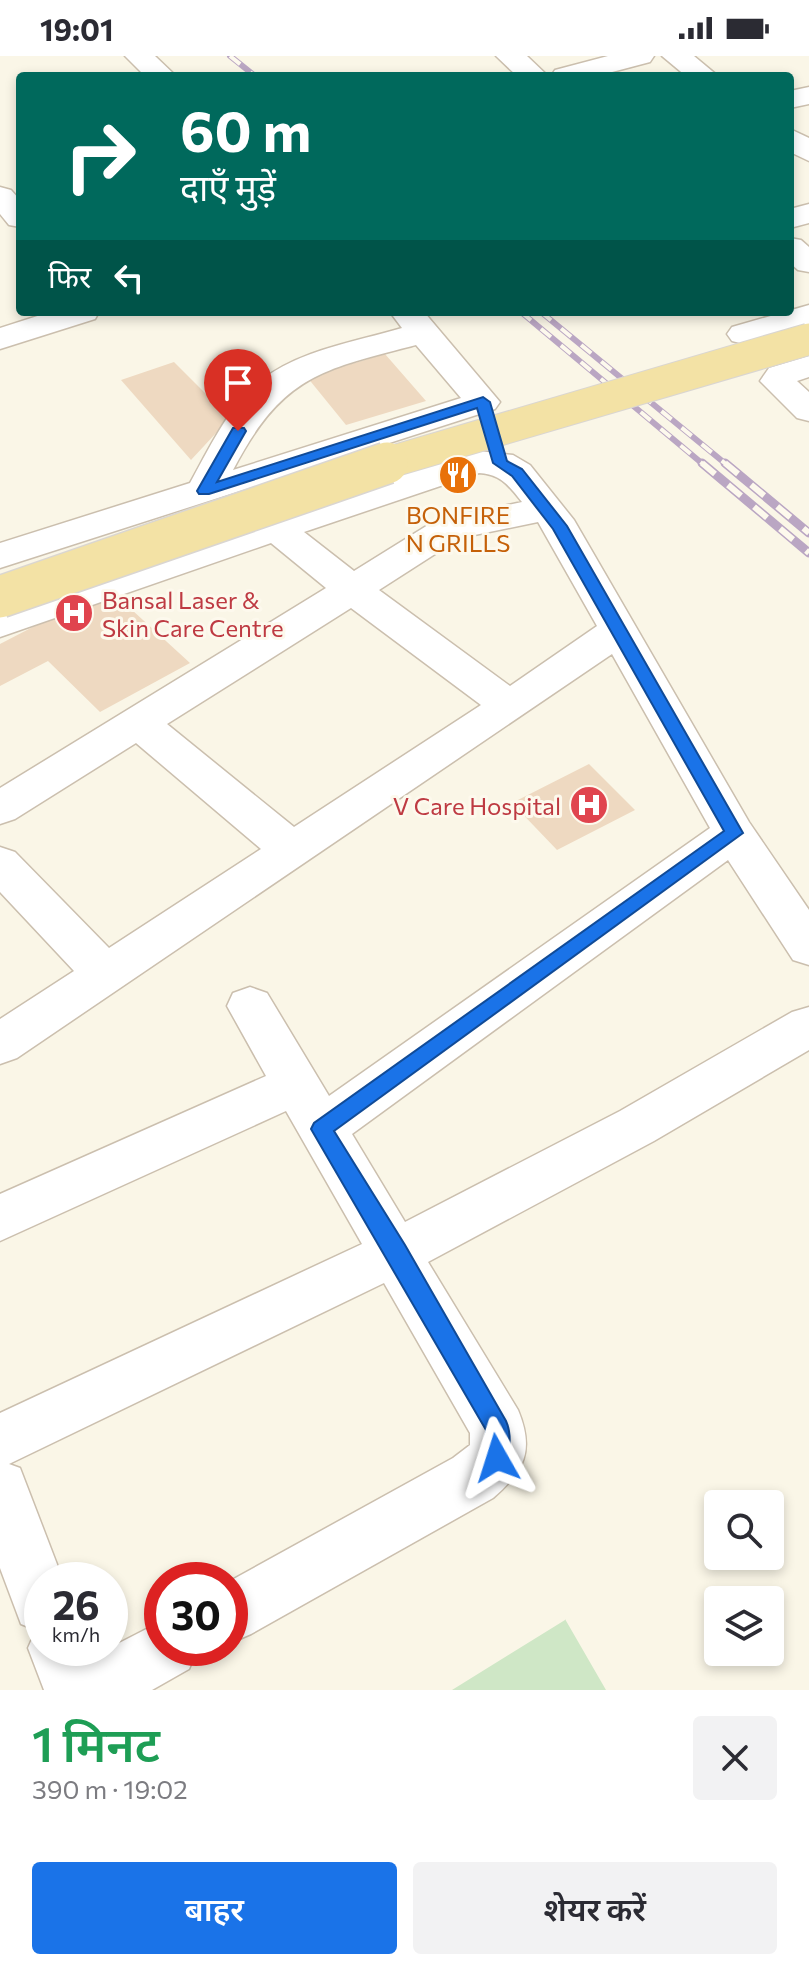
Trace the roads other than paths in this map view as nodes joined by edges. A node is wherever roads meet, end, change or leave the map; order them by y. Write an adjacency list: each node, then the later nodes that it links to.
1 (139, 56): 5 (street)
2 (510, 56): 6 (street)
3 (640, 56): 7 (street)
4 (676, 56): 8 (street)
5 (157, 72)
6 (529, 72)
7 (580, 72)
8 (698, 72)
9 (0, 196): 10 (street)
10 (16, 214)
11 (809, 315): 14 (street)
12 (71, 316): 15 (street)
13 (416, 322): 18 (street); 21 (street)
14 (744, 334)
15 (0, 339)
16 (809, 339): 26 (main road, bridge)
17 (809, 366): 19 (street)
18 (483, 402): 20 (street); 21 (street)
19 (809, 411)
20 (500, 463): 22 (street); 23 (street)
21 (204, 491): 24 (street)
22 (547, 509): 25 (street); 28 (street)
23 (276, 528): 25 (street); 27 (street)
24 (0, 556)
25 (350, 588): 29 (street); 30 (street)
26 (0, 597)
27 (0, 624)
28 (620, 629): 29 (street); 32 (street)
29 (510, 706): 33 (street)
30 (139, 723): 31 (street); 33 (street)
31 (0, 808)
32 (734, 833): 35 (street); 41 (street)
33 (293, 851): 36 (street)
34 (0, 864): 36 (street)
35 (809, 947)
36 (105, 974): 39 (street)
37 (250, 1006): 40 (street)
38 (809, 1026): 43 (street)
39 (0, 1044)
40 (295, 1085): 41 (street); 42 (street)
41 (321, 1129): 43 (street)
42 (0, 1218)
43 (397, 1252): 44 (street); 47 (street)
44 (0, 1441)
45 (0, 1488): 46 (street)
46 (27, 1562)
47 (248, 1603)
48 (144, 1661): 51 (street)
49 (65, 1666): 50 (street)
50 (74, 1690)
51 (93, 1690)

